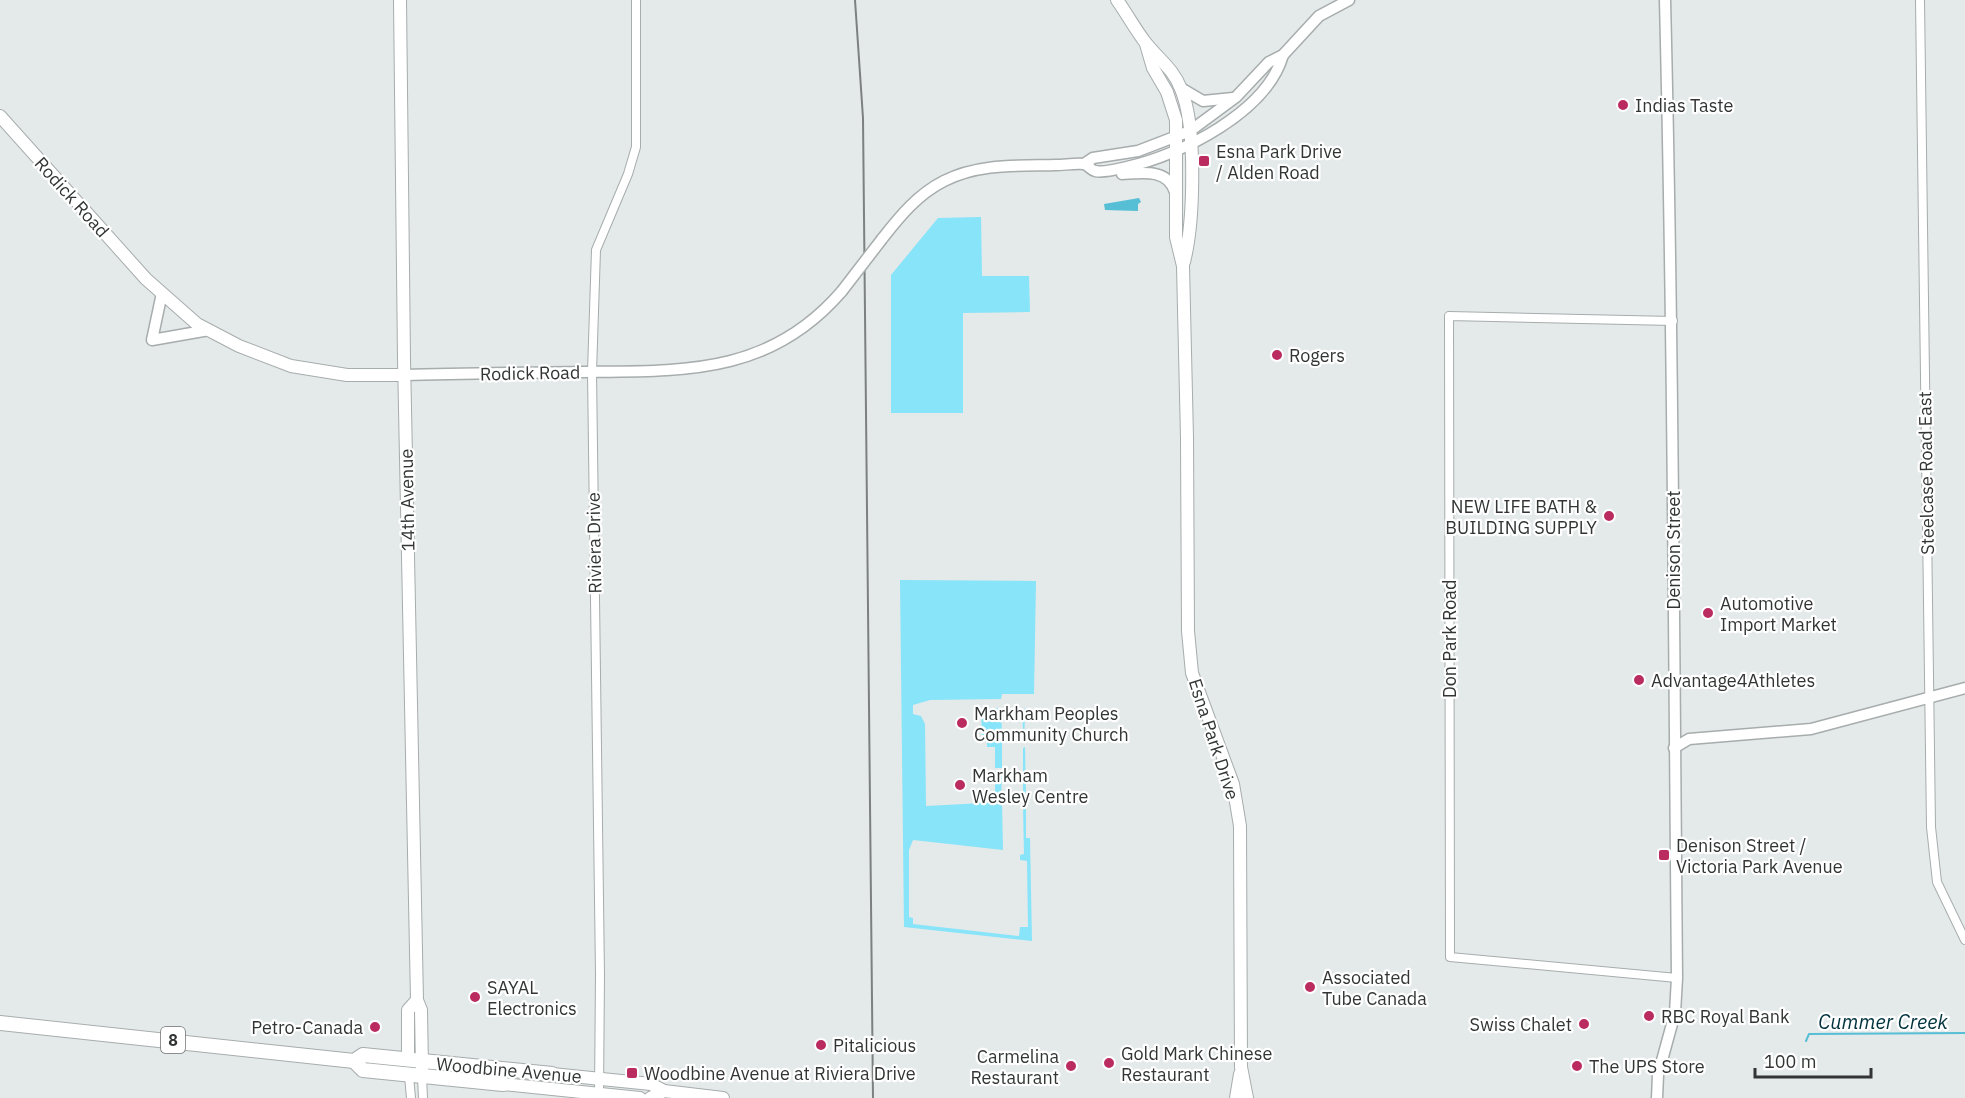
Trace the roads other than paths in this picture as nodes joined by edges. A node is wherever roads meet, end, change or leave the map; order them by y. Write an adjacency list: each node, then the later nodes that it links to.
1 (400, 0): 22 (main road, 14th Avenue)
2 (636, 0): 21 (street, Riviera Drive)
3 (1117, 0): 7 (main road)
4 (1349, 0): 8 (street)
5 (1665, 0): 19 (street, Denison Street)
6 (1920, 0): 24 (street, Steelcase Road East)
7 (1146, 44): 9 (main road, Esna Park Drive); 13 (main road, Esna Park Drive)
8 (1283, 55): 10 (street); 12 (street)
9 (1181, 88): 10 (street); 12 (main road, Esna Park Drive)
10 (1236, 97): 12 (street)
11 (0, 116): 18 (main road, Rodick Road)
12 (1190, 138): 13 (street); 17 (main road, Esna Park Drive)
13 (1177, 144): 14 (street, Rodick Road); 15 (street); 16 (main road, Esna Park Drive)
14 (1084, 164): 15 (street); 21 (street, Rodick Road, bridge)
15 (1095, 171): 16 (street)
16 (1177, 199): 17 (main road, Esna Park Drive)
17 (1183, 266): 33 (main road, Esna Park Drive)
18 (162, 293): 20 (main road, Rodick Road); 20 (street)
19 (1672, 321): 25 (street, Denison Street); 28 (street, Don Park Road)
20 (209, 330): 22 (main road, Rodick Road)
21 (592, 372): 22 (street, Rodick Road); 36 (street, Riviera Drive)
22 (404, 375): 31 (main road, 14th Avenue)
23 (1965, 688): 24 (street)
24 (1928, 697): 25 (street); 26 (street, Steelcase Road East)
25 (1674, 748): 28 (street, Denison Street)
26 (1963, 928): 27 (street, Steelcase Road East)
27 (1965, 940)
28 (1677, 978): 48 (street, Denison Street)
29 (0, 1023): 30 (main road, Woodbine Avenue / 8)
30 (354, 1061): 31 (main road, Woodbine Avenue / 8); 35 (main road, Woodbine Avenue / 8)
31 (415, 1061): 32 (main road, Woodbine Avenue / 8); 35 (main road, 14th Avenue)
32 (474, 1067): 34 (main road, Woodbine Avenue / 8); 37 (main road)
33 (1241, 1067): 46 (main road, Esna Park Drive); 47 (main road, Esna Park Drive)
34 (552, 1074): 36 (main road, Woodbine Avenue / 8)
35 (415, 1076): 37 (main road, Woodbine Avenue / 8); 41 (street, 14th Avenue); 42 (street, 14th Avenue)
36 (599, 1078): 39 (main road, Woodbine Avenue / 8); 40 (street, Riviera Drive)
37 (471, 1082): 38 (main road, Woodbine Avenue / 8)
38 (503, 1084): 40 (main road, Woodbine Avenue / 8)
39 (664, 1091): 44 (main road); 45 (main road, Woodbine Avenue / 8)
40 (599, 1094): 43 (main road, Woodbine Avenue / 8)
41 (411, 1098)
42 (423, 1098)
43 (640, 1098)
44 (650, 1098)
45 (723, 1098)
46 (1236, 1098)
47 (1247, 1098)
48 (1657, 1098)

